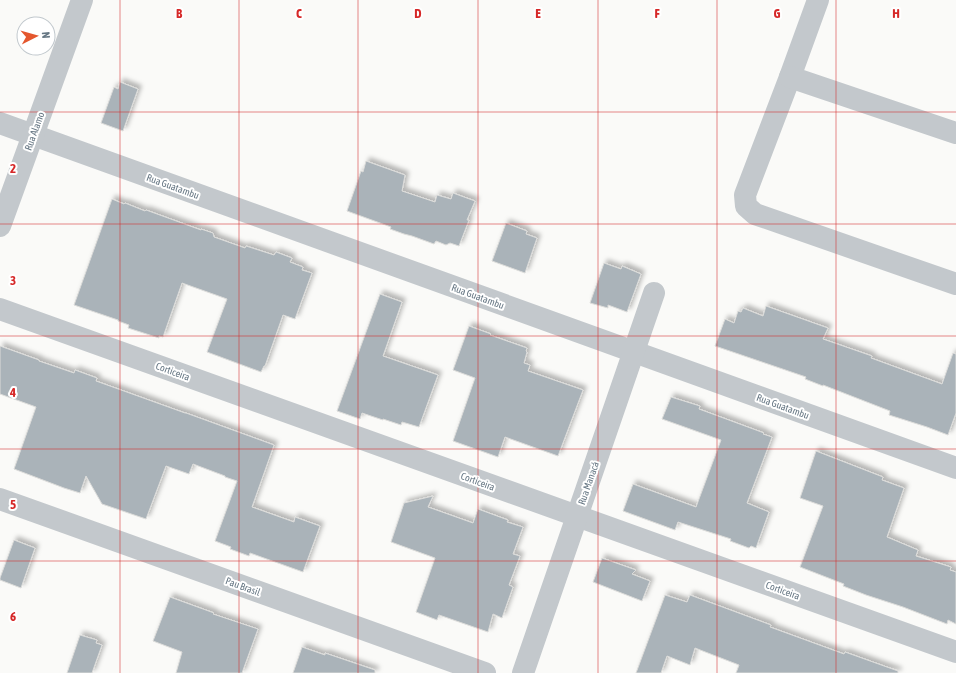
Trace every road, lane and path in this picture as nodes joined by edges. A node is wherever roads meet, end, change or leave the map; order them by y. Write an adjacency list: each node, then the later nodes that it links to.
1 (82, 0): 6 (street, Rua Alamo)
2 (818, 0): 3 (street)
3 (790, 77): 5 (street); 8 (street)
4 (0, 123): 6 (street, Rua Guatambu)
5 (956, 133)
6 (33, 135): 7 (street, Rua Alamo); 11 (street, Rua Guatambu)
7 (0, 226)
8 (956, 284)
9 (654, 293): 11 (street, Rua Manacá)
10 (0, 310): 14 (street, Corticeira)
11 (634, 352): 12 (street, Rua Guatambu); 14 (street, Rua Manacá)
12 (956, 468)
13 (0, 499): 16 (street, Pau Brasil)
14 (577, 516): 15 (street, Corticeira); 17 (street, Rua Manacá)
15 (956, 652)
16 (485, 673)
17 (523, 673)

